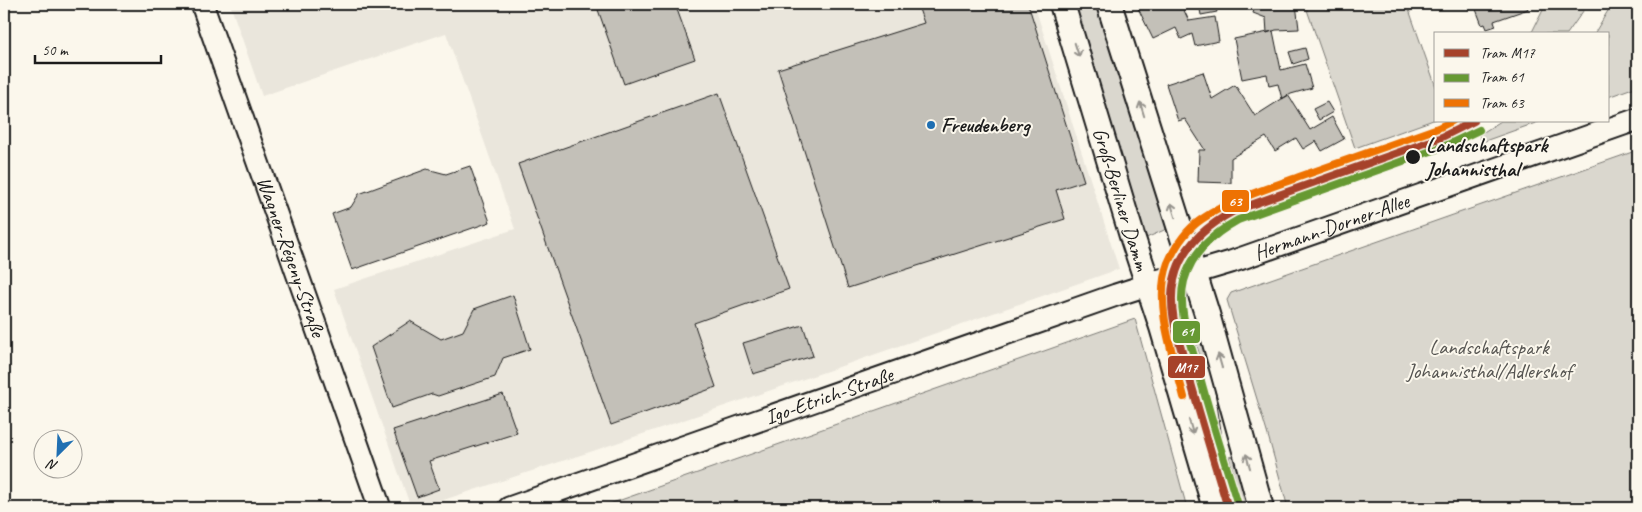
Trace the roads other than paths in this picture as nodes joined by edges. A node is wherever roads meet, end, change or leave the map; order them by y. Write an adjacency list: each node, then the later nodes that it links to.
1 (202, 4): 7 (street, Wagner-Régeny-Straße)
2 (1062, 4): 6 (main road, Groß-Berliner Damm, one-way to 6)
3 (1109, 4): 5 (main road, one-way to 3)
4 (1638, 119): 5 (street, Hermann-Dorner-Allee)
5 (1194, 273): 6 (main road); 10 (main road, one-way to 5)
6 (1147, 285): 8 (street, Igo-Etrich-Straße); 9 (main road, Groß-Berliner Damm, one-way to 9)
7 (380, 508)
8 (509, 508)
9 (1215, 508)
10 (1261, 508)

